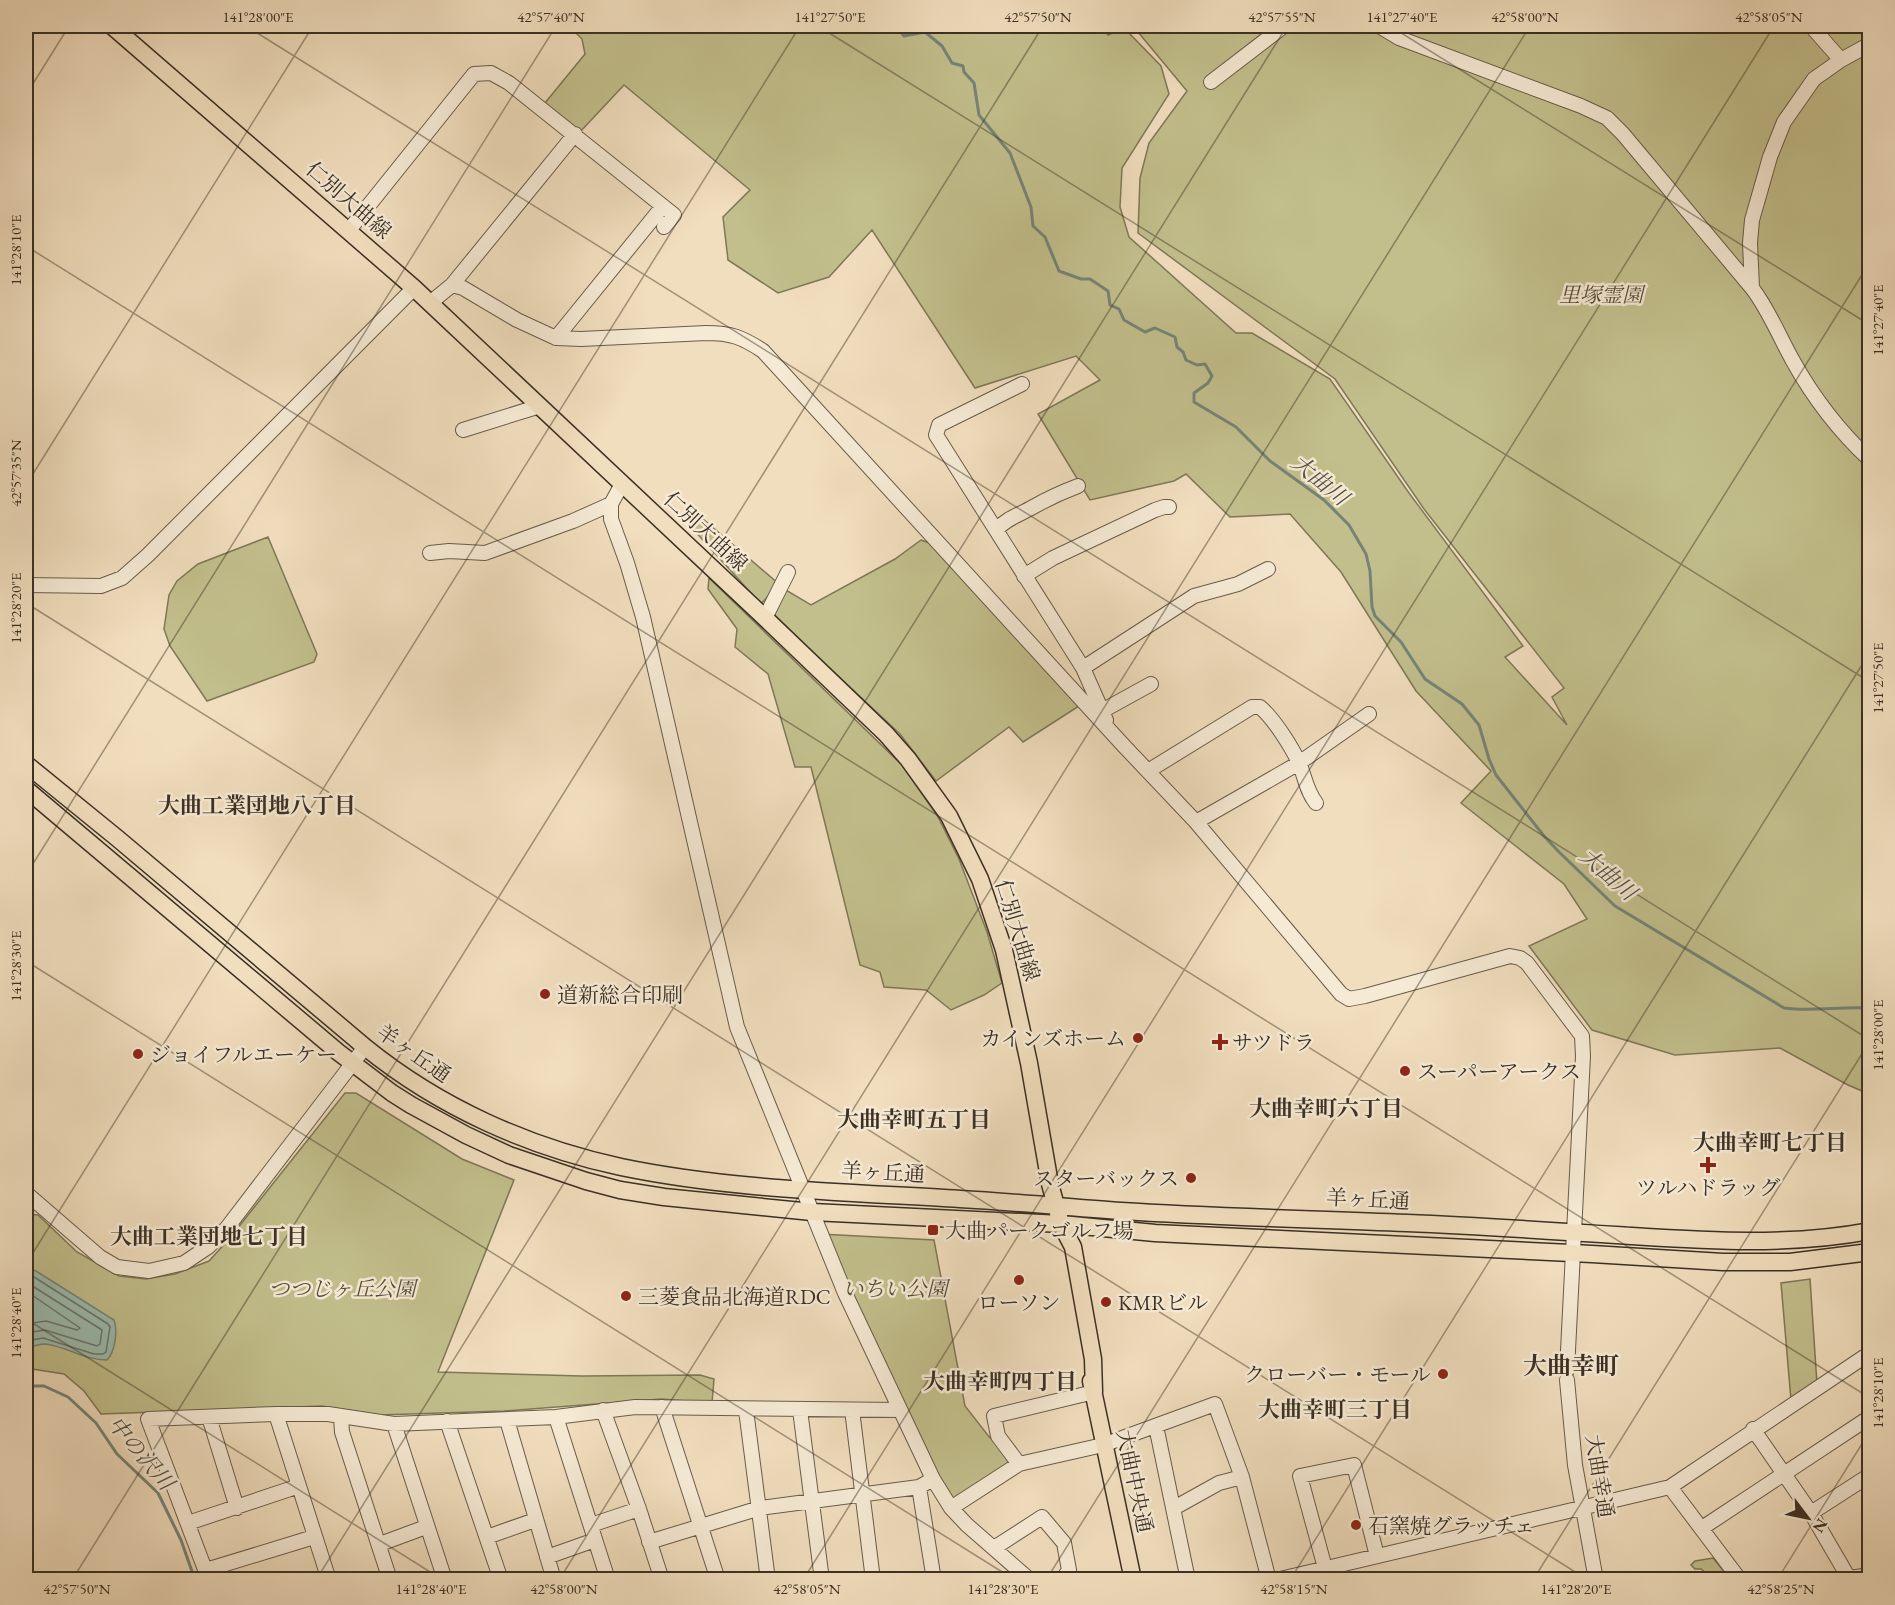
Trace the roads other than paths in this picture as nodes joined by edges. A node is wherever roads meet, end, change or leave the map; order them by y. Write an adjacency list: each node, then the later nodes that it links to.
1 (112, 26): 11 (main road, 仁別大曲線)
2 (1284, 26): 7 (street)
3 (1379, 26): 14 (street)
4 (1811, 26): 6 (street)
5 (1869, 44): 6 (street)
6 (1841, 60): 14 (street)
7 (1211, 82)
8 (575, 134): 9 (street); 11 (street); 12 (street)
9 (663, 206): 10 (street); 16 (street)
10 (664, 227)
11 (349, 230): 13 (main road, 仁別大曲線)
12 (452, 285): 15 (street); 16 (street)
13 (414, 288): 15 (main road, 仁別大曲線); 30 (street)
14 (1752, 288): 20 (street)
15 (430, 303): 18 (main road, 仁別大曲線)
16 (556, 338): 36 (street)
17 (1022, 384): 25 (street)
18 (540, 406): 19 (street); 21 (main road, 仁別大曲線)
19 (463, 430)
20 (1869, 459)
21 (622, 484): 23 (street); 31 (main road, 仁別大曲線)
22 (1077, 486): 25 (street)
23 (611, 504): 26 (street); 45 (street)
24 (1169, 507): 29 (street)
25 (996, 531): 29 (street)
26 (430, 553)
27 (1268, 569): 32 (street)
28 (788, 572): 31 (street)
29 (1024, 576): 32 (street)
30 (26, 585)
31 (765, 618): 47 (main road, 仁別大曲線)
32 (1083, 668): 34 (street)
33 (1151, 684): 34 (street)
34 (1102, 711): 36 (street)
35 (1369, 714): 37 (street)
36 (1111, 732): 39 (street)
37 (1299, 763): 39 (street); 41 (street); 42 (street)
38 (26, 764): 43 (main road, 羊ヶ丘通)
39 (1148, 771): 42 (street)
40 (26, 789): 44 (main road, 羊ヶ丘通)
41 (1316, 803)
42 (1196, 822): 51 (street, 大曲幸通)
43 (365, 1047): 44 (street); 45 (main road, 羊ヶ丘通)
44 (353, 1063): 46 (street); 48 (main road, 羊ヶ丘通)
45 (804, 1190): 47 (main road, 羊ヶ丘通); 48 (street)
46 (26, 1193)
47 (1056, 1205): 49 (main road, 大曲中央通); 51 (main road, 羊ヶ丘通)
48 (812, 1212): 49 (main road, 羊ヶ丘通); 61 (street)
49 (1061, 1224): 53 (main road, 羊ヶ丘通); 55 (main road, 大曲中央通)
50 (1869, 1231): 51 (main road, 羊ヶ丘通)
51 (1574, 1233): 53 (street, 大曲幸通)
52 (1869, 1252): 53 (main road, 羊ヶ丘通)
53 (1572, 1254): 83 (street, 大曲幸通)
54 (1869, 1364): 71 (street)
55 (1094, 1392): 72 (main road, 大曲中央通); 73 (street)
56 (662, 1407): 57 (street); 58 (street); 93 (street)
57 (603, 1410): 64 (street); 88 (street)
58 (746, 1410): 59 (street); 85 (street)
59 (800, 1410): 60 (street); 82 (street)
60 (852, 1410): 61 (street); 81 (street)
61 (900, 1410): 77 (street)
62 (276, 1414): 63 (street); 66 (street); 78 (street)
63 (209, 1417): 84 (street); 91 (street)
64 (556, 1417): 67 (street); 92 (street)
65 (1869, 1417): 74 (street)
66 (341, 1418): 69 (street); 100 (street)
67 (507, 1420): 68 (street); 90 (street)
68 (447, 1421): 69 (street); 97 (street)
69 (394, 1424): 94 (street)
70 (1156, 1426): 72 (street); 76 (street); 87 (street)
71 (1753, 1429): 74 (street); 79 (street)
72 (1103, 1445): 73 (street); 122 (main road, 大曲中央通)
73 (1019, 1464): 86 (street)
74 (1784, 1474): 89 (street); 95 (street)
75 (1869, 1475): 89 (street)
76 (1242, 1477): 87 (street); 124 (street)
77 (933, 1479): 80 (street); 86 (street)
78 (299, 1486): 84 (street); 96 (street)
79 (1670, 1486): 83 (street); 95 (street)
80 (919, 1487): 81 (street); 119 (street)
81 (863, 1494): 82 (street); 118 (street)
82 (812, 1500): 85 (street); 117 (street)
83 (1583, 1507): 102 (street); 126 (street, 大曲幸通)
84 (237, 1508): 91 (street)
85 (760, 1508): 93 (street); 116 (street)
86 (951, 1508): 101 (street)
87 (1174, 1508): 123 (street)
88 (639, 1509): 92 (street); 99 (street)
89 (1811, 1513): 107 (street)
90 (536, 1520): 97 (street); 103 (street)
91 (189, 1523): 105 (street)
92 (591, 1524): 98 (street)
93 (699, 1525): 99 (street); 115 (street)
94 (426, 1527): 100 (street); 110 (street)
95 (1702, 1528): 127 (street)
96 (315, 1537): 105 (street); 108 (street)
97 (487, 1537): 111 (street)
98 (596, 1540): 103 (street); 113 (street)
99 (649, 1542): 114 (street)
100 (380, 1544): 109 (street)
101 (994, 1548): 120 (street); 121 (street)
102 (1377, 1556): 104 (street); 104 (street)
103 (547, 1557): 112 (street)
104 (1325, 1568): 125 (street)
105 (208, 1575)
106 (1869, 1575): 107 (street)
107 (1850, 1579)
108 (329, 1580)
109 (390, 1580)
110 (444, 1580)
111 (501, 1580)
112 (554, 1580)
113 (608, 1580)
114 (662, 1580)
115 (718, 1580)
116 (768, 1580)
117 (822, 1580)
118 (873, 1580)
119 (934, 1580)
120 (1030, 1580)
121 (1062, 1580)
122 (1133, 1580)
123 (1188, 1580)
124 (1269, 1580)
125 (1276, 1580)
126 (1596, 1580)
127 (1740, 1580)

